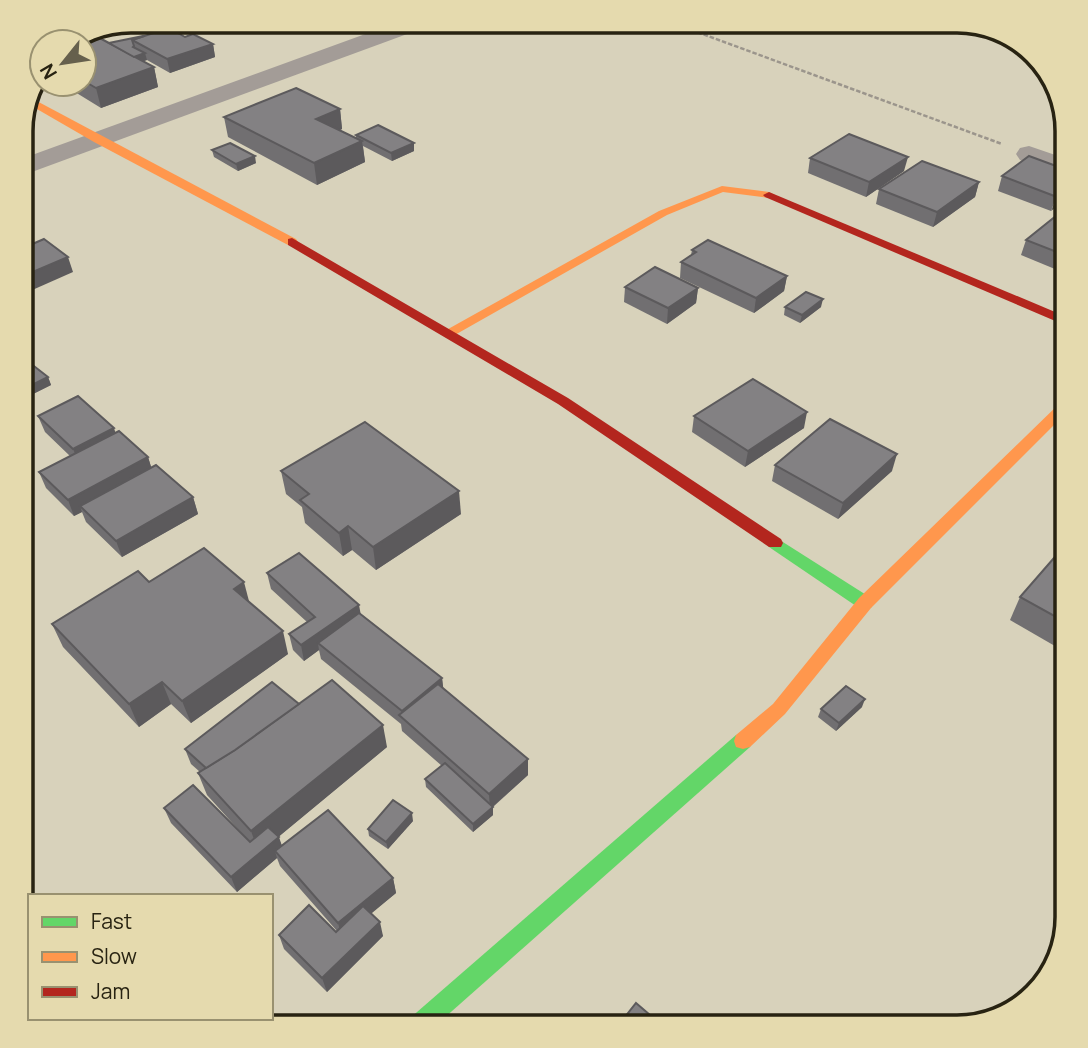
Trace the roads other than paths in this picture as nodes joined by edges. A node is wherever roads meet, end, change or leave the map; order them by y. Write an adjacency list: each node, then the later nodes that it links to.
1 (389, 33): 3 (street)
2 (37, 105): 3 (street)
3 (99, 140): 5 (street); 8 (street)
4 (1029, 154): 6 (street)
5 (33, 164)
6 (1055, 164)
7 (1055, 317): 8 (street)
8 (448, 333): 10 (street)
9 (1055, 416): 10 (street)
10 (864, 603): 11 (street)
11 (431, 1015)

